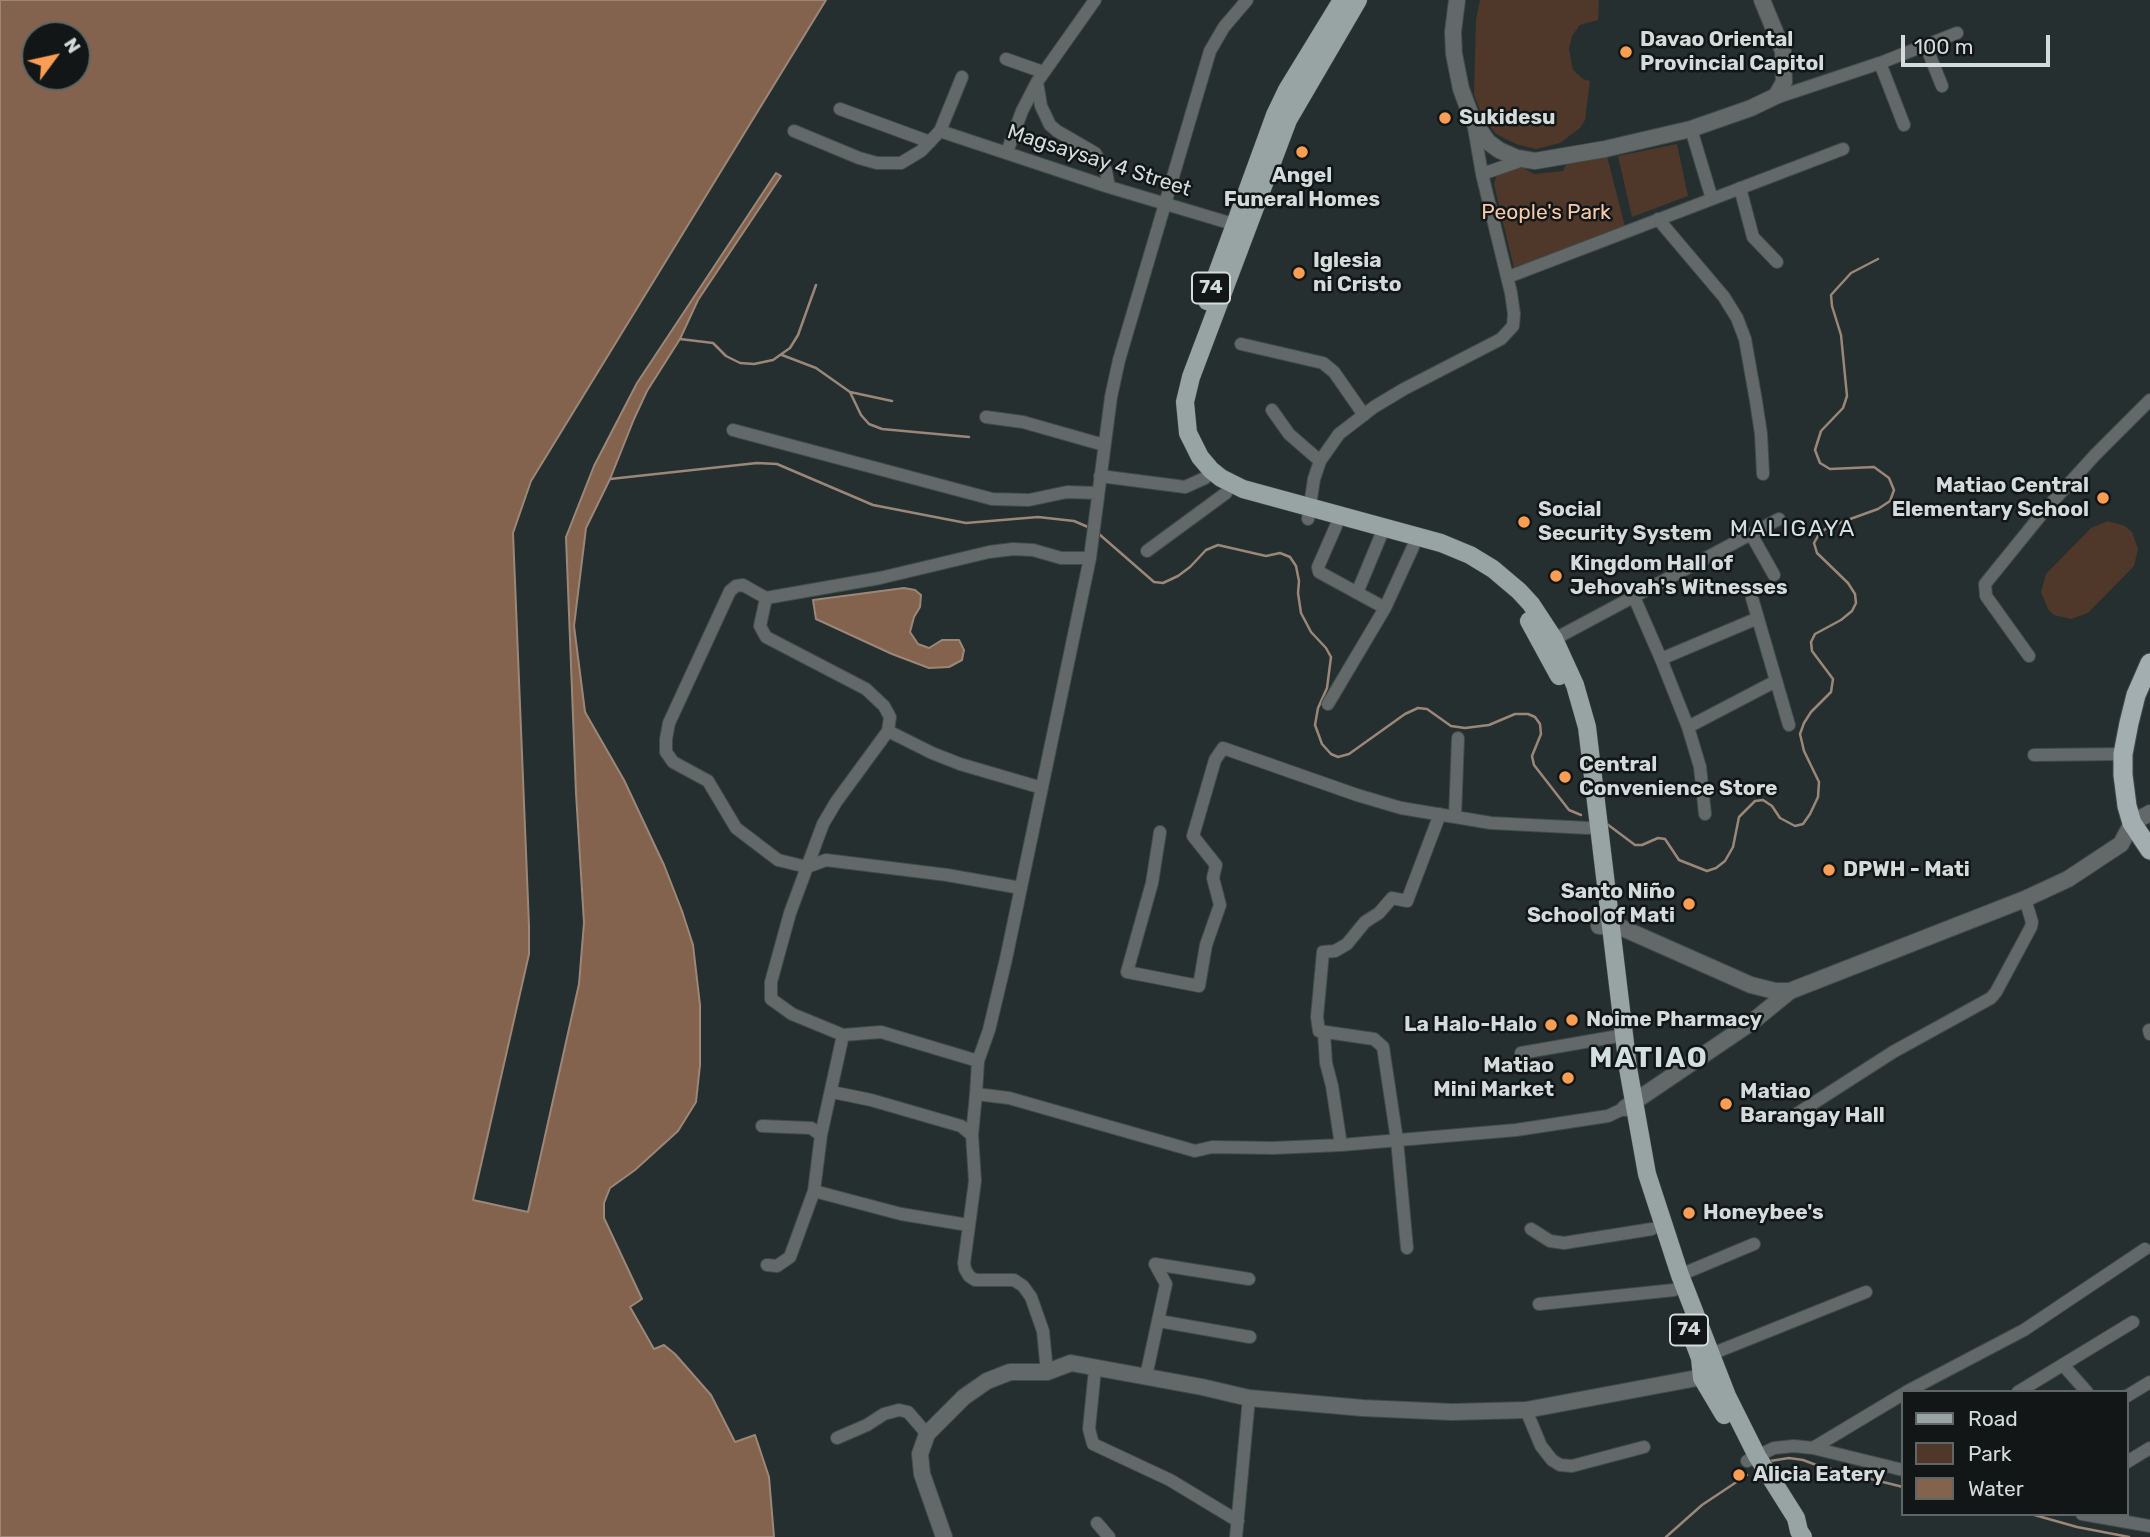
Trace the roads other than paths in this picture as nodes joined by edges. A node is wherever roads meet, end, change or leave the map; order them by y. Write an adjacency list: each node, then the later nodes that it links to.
1 (1095, 0): 14 (street)
2 (1247, 0): 31 (street)
3 (1342, 0): 33 (main road, 74)
4 (1358, 0): 33 (main road, 74)
5 (1457, 0): 18 (street)
6 (1754, 0): 12 (street)
7 (1762, 0): 12 (street)
8 (1957, 33): 9 (street)
9 (1926, 46): 11 (street); 15 (street)
10 (1006, 59): 14 (street)
11 (1880, 63): 16 (street); 19 (street)
12 (1783, 66): 16 (street)
13 (962, 77): 22 (street)
14 (1040, 77): 25 (street); 28 (street)
15 (1942, 86)
16 (1769, 100): 20 (street)
17 (840, 109): 23 (street)
18 (1473, 121): 26 (street); 27 (street)
19 (1904, 125)
20 (1691, 129): 26 (street); 30 (street)
21 (794, 131): 23 (street)
22 (940, 131): 23 (street); 25 (street, Magsaysay 4 Street)
23 (930, 142)
24 (1843, 149): 29 (street)
25 (1007, 152): 28 (street, Magsaysay 4 Street)
26 (1523, 160): 27 (street)
27 (1482, 174): 35 (street)
28 (1109, 187): 31 (street, Magsaysay 4 Street)
29 (1740, 188): 30 (street); 34 (street)
30 (1712, 199): 32 (street)
31 (1166, 203): 33 (street, Magsaysay 4 Street); 42 (street)
32 (1658, 219): 35 (street); 44 (street)
33 (1241, 226): 46 (main road, 74); 49 (main road, 74)
34 (1777, 262)
35 (1508, 277): 39 (street)
36 (1241, 344): 39 (street)
37 (2150, 400): 66 (street)
38 (1272, 410): 43 (street)
39 (1364, 415): 43 (street)
40 (986, 417): 42 (street)
41 (733, 430): 47 (street)
42 (1104, 445): 45 (street)
43 (1320, 461): 49 (street)
44 (1763, 474)
45 (1100, 476): 46 (street); 47 (street)
46 (1205, 478): 48 (main road, 74)
47 (1098, 493): 56 (street)
48 (1226, 493): 49 (main road, 74); 55 (street)
49 (1309, 513): 51 (main road, 74); 52 (main road, 74)
50 (1779, 519): 53 (street)
51 (1336, 526): 52 (main road, 74); 59 (street)
52 (1382, 533): 54 (main road, 74); 57 (main road, 74); 59 (street)
53 (1751, 534): 58 (street); 60 (street)
54 (1413, 547): 57 (main road, 74); 63 (street)
55 (1147, 551)
56 (1090, 558): 61 (street); 77 (street)
57 (1482, 569): 65 (main road, 74)
58 (1774, 575)
59 (1357, 593): 63 (street)
60 (1634, 597): 65 (street); 67 (street)
61 (766, 598): 73 (street); 87 (street)
62 (1752, 598): 64 (street)
63 (1385, 608): 70 (street)
64 (1758, 618): 67 (street); 69 (street)
65 (1549, 642): 83 (main road, 74); 90 (main road, 74)
66 (2029, 656)
67 (1661, 659): 72 (street)
68 (2150, 663): 75 (highway)
69 (1776, 681): 71 (street); 72 (street)
70 (1328, 704)
71 (1789, 725)
72 (1688, 727): 80 (street)
73 (888, 731): 77 (street); 87 (street)
74 (1458, 738): 81 (street)
75 (2123, 754): 76 (street); 82 (highway)
76 (2034, 755)
77 (1042, 788): 88 (street)
78 (2150, 813): 82 (street)
79 (1440, 814): 81 (street); 84 (street); 92 (street)
80 (1705, 814)
81 (1455, 817): 83 (street)
82 (2132, 823): 85 (street); 86 (highway)
83 (1588, 828): 90 (main road, 74)
84 (1160, 832)
85 (2120, 844): 86 (street); 89 (street)
86 (2146, 846)
87 (807, 867): 88 (street); 93 (street)
88 (1021, 888): 96 (street)
89 (2025, 899): 91 (street); 100 (street)
90 (1605, 925): 91 (street); 94 (main road, 74); 99 (main road, 74)
91 (1790, 991): 99 (street)
92 (1324, 1033): 104 (street); 105 (street)
93 (843, 1035): 96 (street); 97 (street)
94 (1612, 1037): 95 (street); 99 (main road, 74)
95 (1521, 1053)
96 (978, 1061): 98 (street)
97 (832, 1092): 102 (street); 103 (street)
98 (976, 1094): 103 (street); 105 (street)
99 (1629, 1105): 104 (street); 109 (main road, 74); 115 (main road, 74)
100 (1795, 1115)
101 (762, 1126): 102 (street)
102 (821, 1135): 106 (street)
103 (972, 1135): 107 (street)
104 (1397, 1140): 105 (street); 111 (street)
105 (1340, 1145)
106 (814, 1191): 107 (street); 113 (street)
107 (968, 1225): 124 (street)
108 (1531, 1229): 109 (street)
109 (1652, 1229): 115 (main road, 74)
110 (1754, 1244): 115 (street)
111 (1407, 1248)
112 (2145, 1249): 128 (street)
113 (767, 1265)
114 (1248, 1279): 118 (street)
115 (1677, 1283): 117 (street); 121 (main road, 74)
116 (1866, 1292): 121 (street)
117 (1539, 1304)
118 (1159, 1321): 120 (street); 125 (street)
119 (2133, 1322): 122 (street)
120 (1250, 1337)
121 (1705, 1356): 126 (main road, 74)
122 (2063, 1365): 129 (street); 130 (street)
123 (1095, 1369): 124 (street); 125 (street); 144 (street)
124 (1047, 1372): 135 (street)
125 (1146, 1376): 133 (street)
126 (1710, 1376): 134 (street); 140 (main road, 74)
127 (2150, 1382): 132 (street)
128 (1911, 1390)
129 (2021, 1390)
130 (2085, 1390)
131 (1902, 1395): 138 (street)
132 (2129, 1395)
133 (1249, 1398): 134 (street); 144 (street)
134 (1526, 1410): 137 (street)
135 (928, 1434): 136 (street); 148 (street)
136 (837, 1438)
137 (1644, 1447)
138 (1812, 1448): 140 (street); 142 (street)
139 (2150, 1448): 141 (street)
140 (1752, 1458): 147 (main road, 74)
141 (2129, 1461)
142 (1897, 1469)
143 (2091, 1516): 145 (street)
144 (1238, 1521): 150 (street)
145 (2146, 1522)
146 (1097, 1523): 149 (street)
147 (1801, 1534)
148 (944, 1537)
149 (1109, 1537)
150 (1236, 1537)

